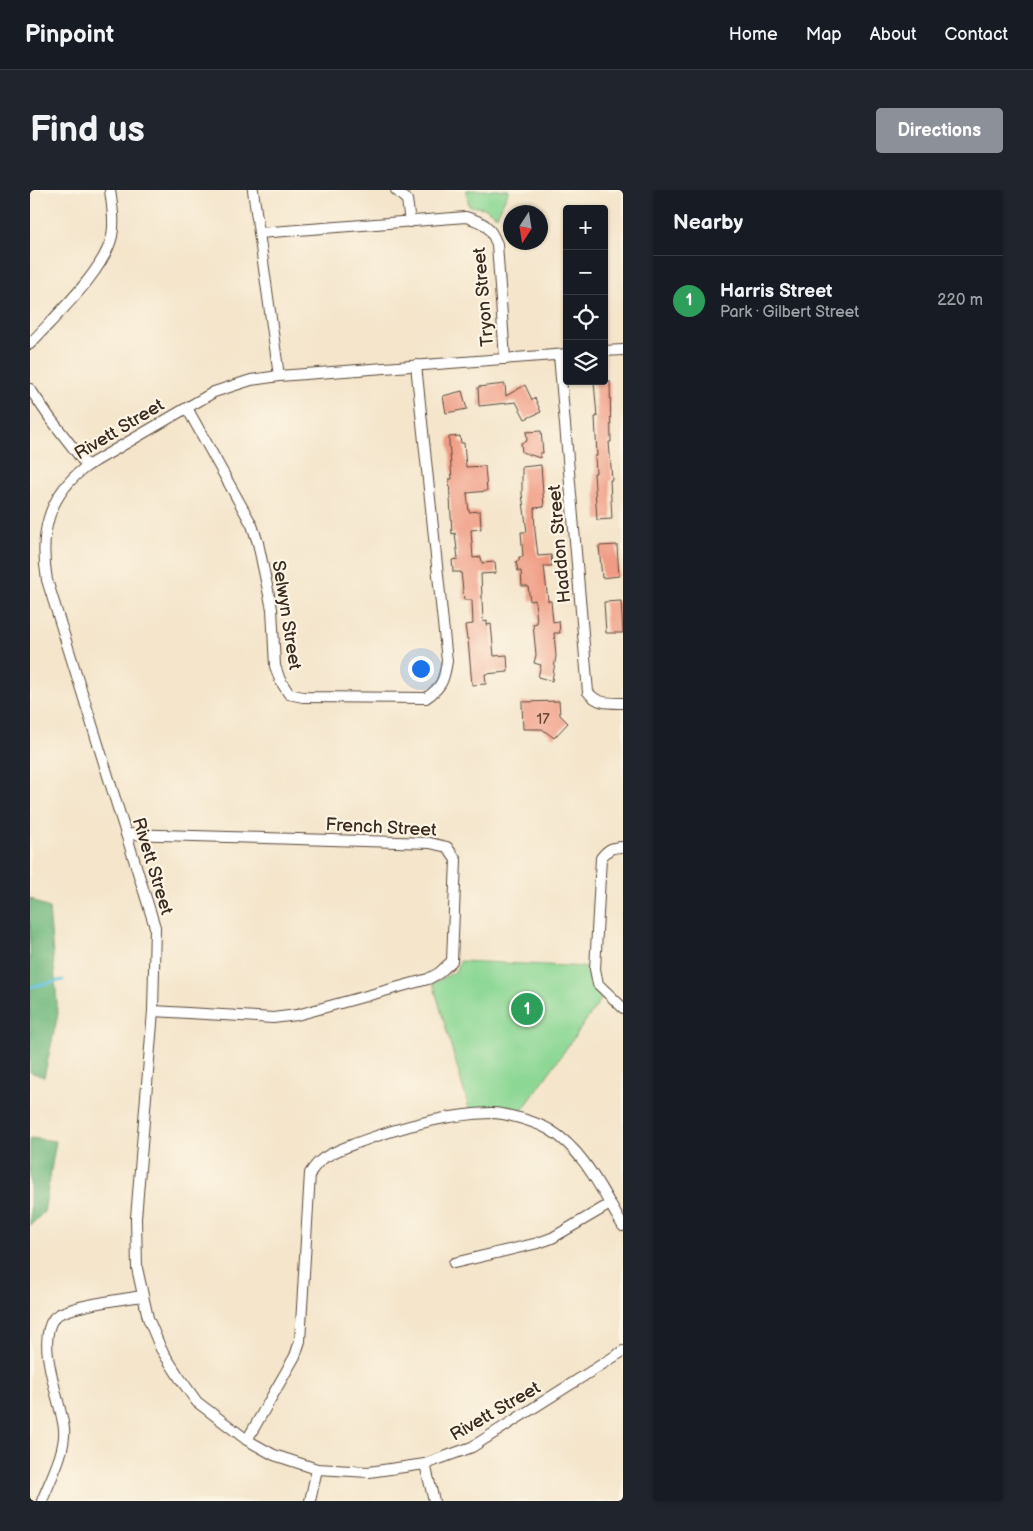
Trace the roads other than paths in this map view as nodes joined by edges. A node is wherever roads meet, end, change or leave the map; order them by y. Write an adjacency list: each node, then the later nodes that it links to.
1 (110, 190): 6 (street)
2 (253, 190): 5 (street)
3 (396, 190): 4 (street)
4 (410, 222): 5 (street, Tryon Street); 10 (street, Tryon Street)
5 (259, 233): 12 (street)
6 (30, 344)
7 (623, 350): 8 (street)
8 (608, 351)
9 (563, 354): 10 (street, Rivett Street)
10 (504, 359): 11 (street, Rivett Street)
11 (416, 366): 12 (street, Rivett Street); 15 (street, Selwyn Street)
12 (279, 376): 15 (street, Rivett Street)
13 (565, 385): 17 (street, Haddon Street)
14 (30, 389): 16 (street)
15 (188, 408): 16 (street, Rivett Street)
16 (87, 466): 18 (street, Rivett Street)
17 (623, 703)
18 (126, 834): 21 (street, Rivett Street); 21 (street, French Street)
19 (623, 848): 20 (street)
20 (623, 1008)
21 (153, 1011): 25 (street, Rivett Street)
22 (610, 1204): 23 (street); 24 (street); 27 (street)
23 (623, 1226)
24 (454, 1263)
25 (142, 1296): 27 (street, Rivett Street); 30 (street)
26 (623, 1351): 28 (street, Rivett Street)
27 (247, 1440): 29 (street, Rivett Street)
28 (425, 1464): 29 (street, Rivett Street); 32 (street)
29 (317, 1469): 31 (street)
30 (42, 1501)
31 (310, 1501)
32 (434, 1501)

